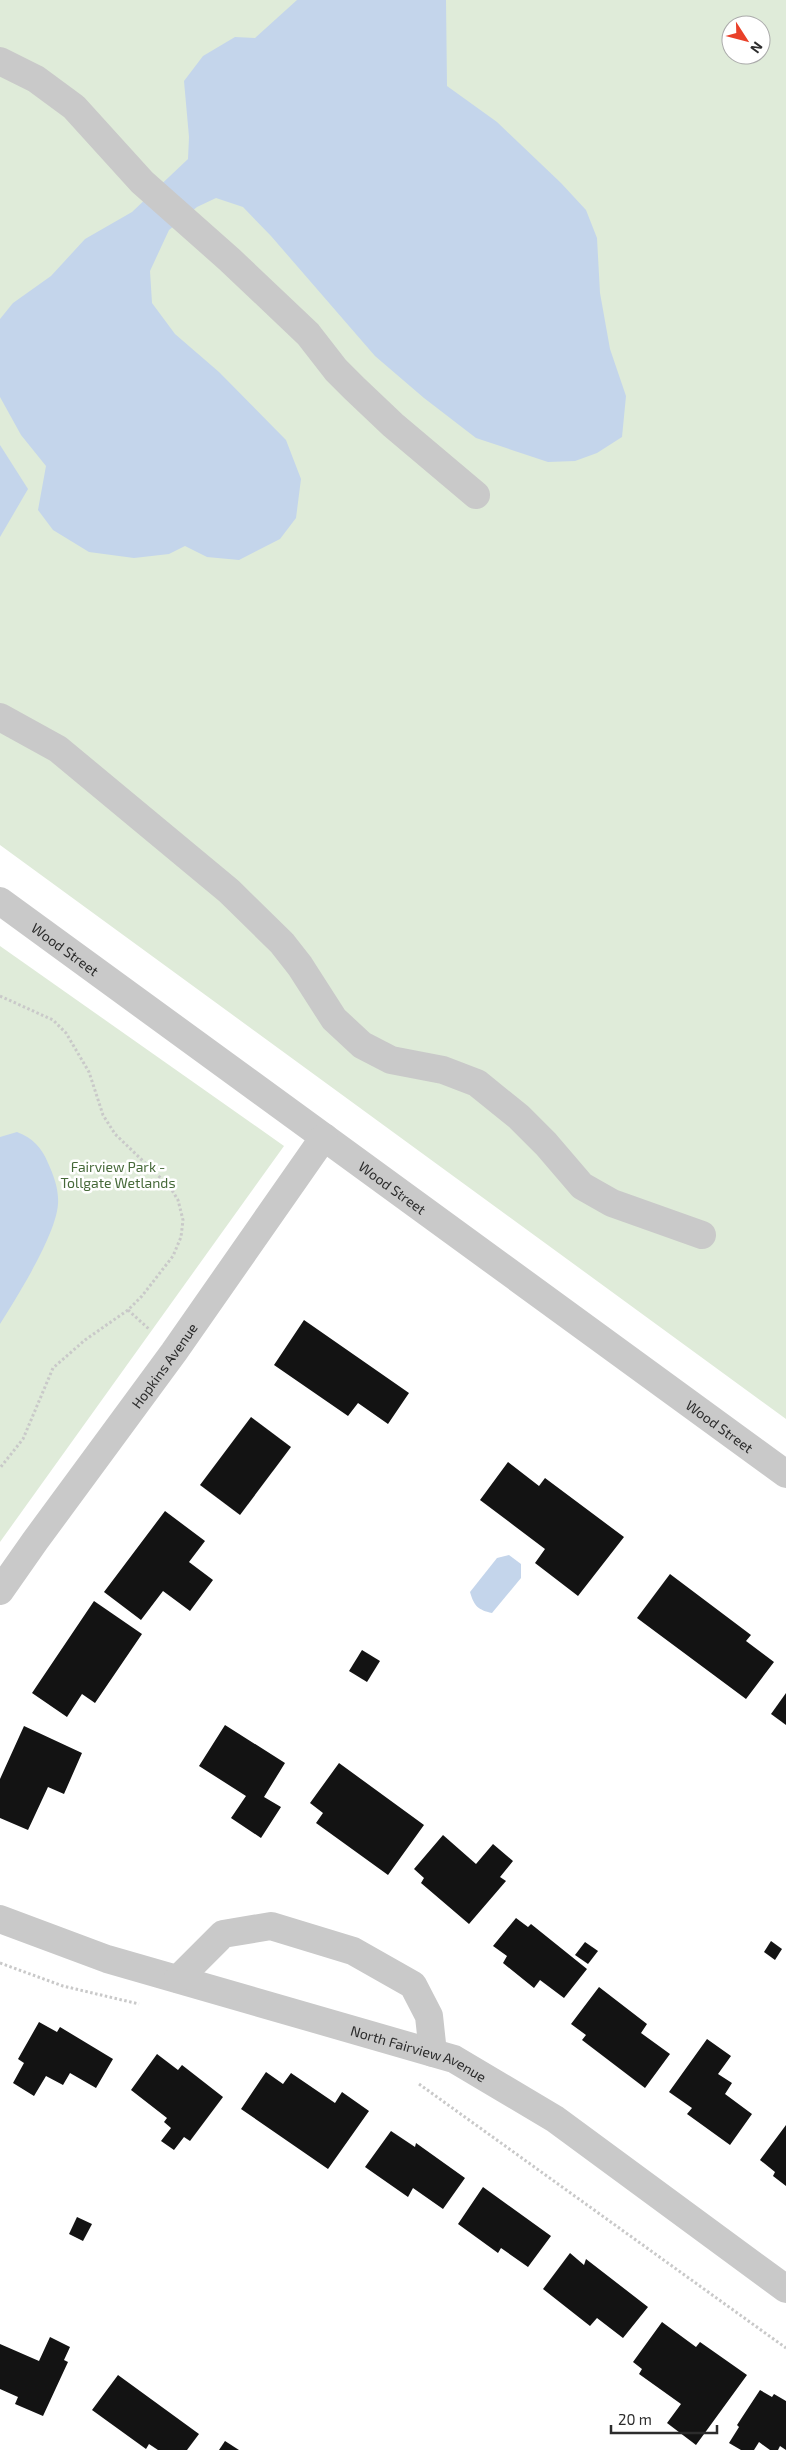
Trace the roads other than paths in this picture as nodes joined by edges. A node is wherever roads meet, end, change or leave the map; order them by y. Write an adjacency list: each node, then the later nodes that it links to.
1 (0, 61): 2 (street)
2 (476, 495)
3 (0, 717): 6 (street)
4 (0, 901): 5 (street, Wood Street)
5 (324, 1137): 7 (street, Wood Street); 8 (street, Hopkins Avenue)
6 (702, 1235)
7 (786, 1474)
8 (0, 1592)
9 (0, 1919): 10 (street, North Fairview Avenue)
10 (178, 1979): 11 (street, North Fairview Avenue); 11 (street)
11 (433, 2053): 12 (street, North Fairview Avenue)
12 (786, 2289)

